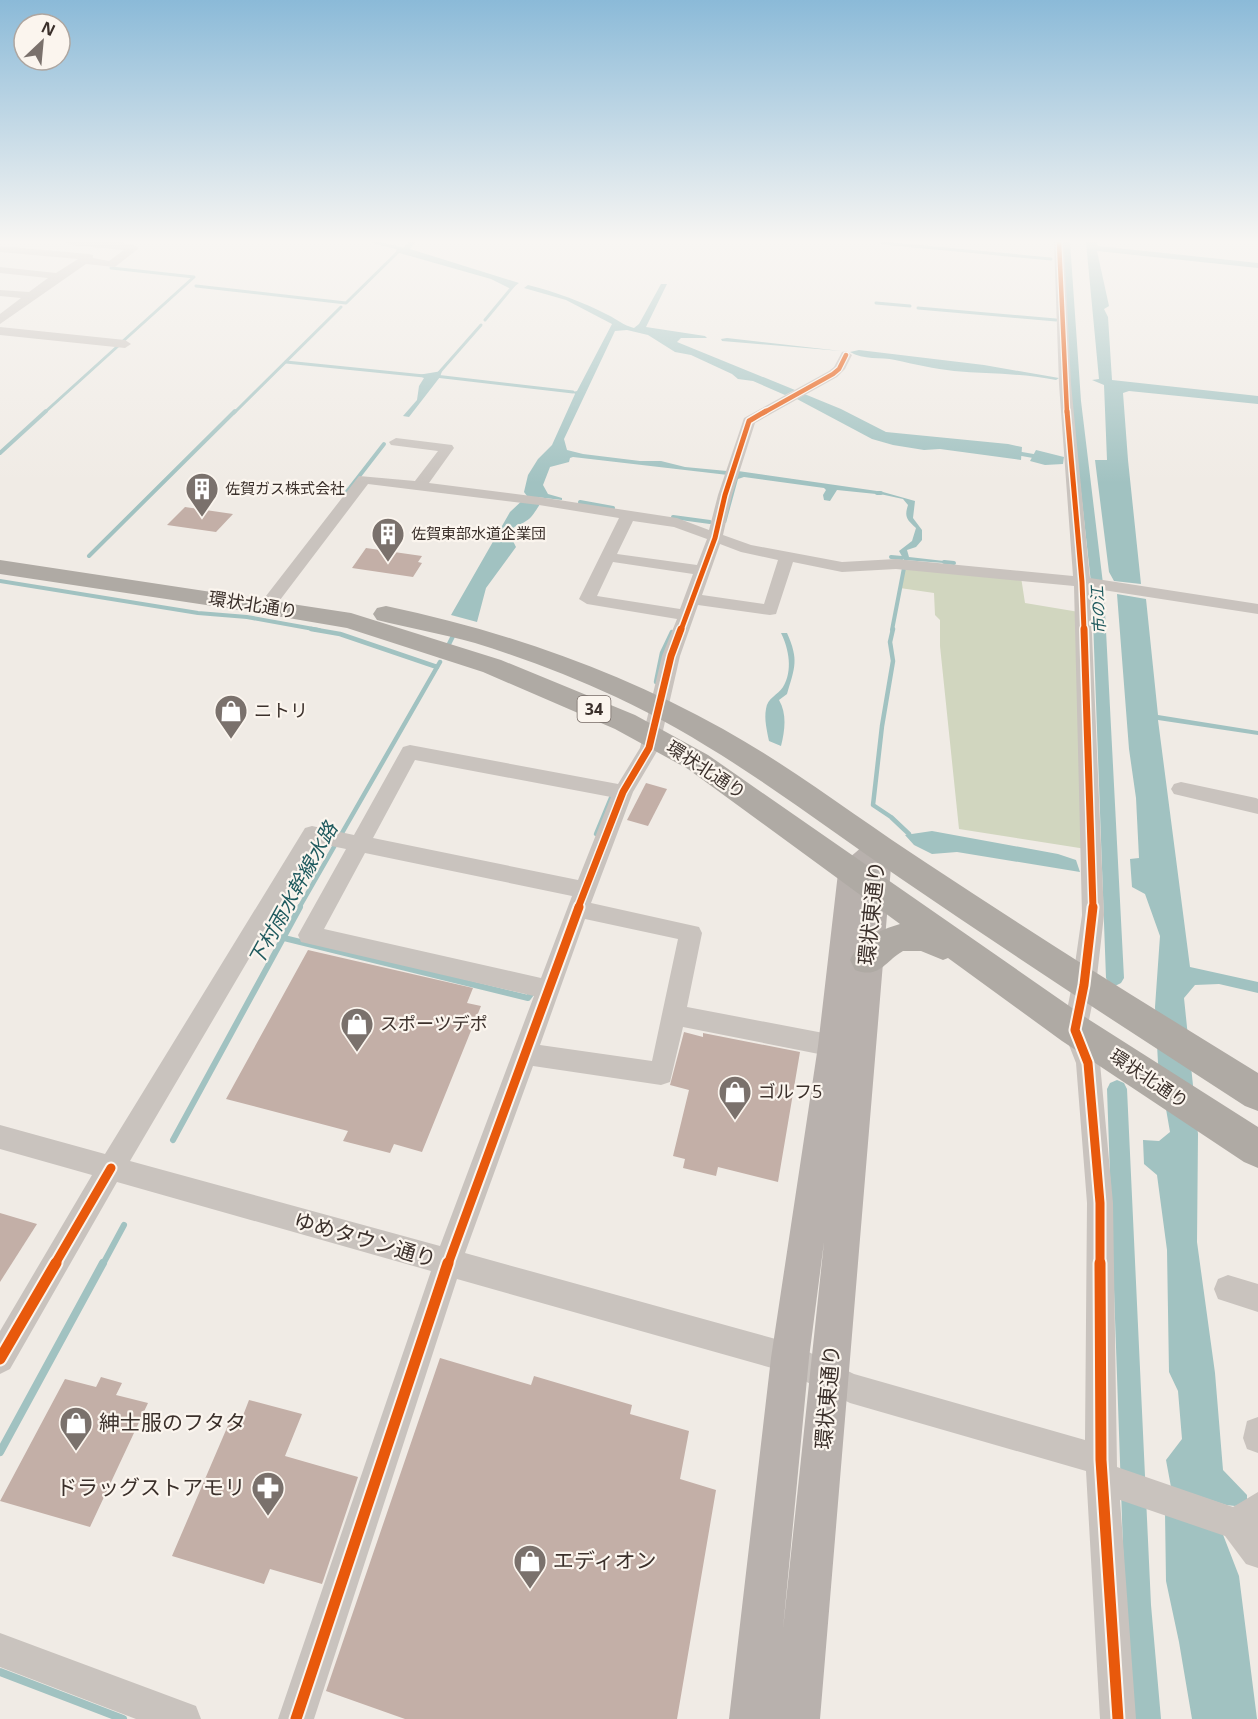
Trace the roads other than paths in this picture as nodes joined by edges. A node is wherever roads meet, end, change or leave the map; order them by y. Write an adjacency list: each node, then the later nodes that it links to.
1 (1062, 322): 16 (street)
2 (0, 331): 3 (street)
3 (16, 333): 4 (street); 5 (street)
4 (125, 344)
5 (0, 345)
6 (846, 355): 10 (street)
7 (396, 442): 8 (street)
8 (420, 485): 9 (street); 17 (street)
9 (628, 515): 10 (street); 12 (street)
10 (715, 538): 13 (street); 15 (street)
11 (0, 555): 17 (highway, 環状北通り / 34)
12 (608, 556): 15 (street); 18 (street)
13 (787, 556): 16 (street); 18 (street)
14 (0, 567): 21 (highway, 環状北通り / 34)
15 (697, 571): 18 (street)
16 (1082, 582): 19 (street); 30 (street)
17 (274, 596): 20 (highway, 環状北通り / 34)
18 (685, 609): 20 (street)
19 (1258, 609)
20 (657, 706): 21 (street); 26 (highway, 環状北通り / 34)
21 (651, 736): 23 (street); 27 (highway, 環状北通り / 34)
22 (1181, 789): 24 (street)
23 (617, 791): 25 (street); 28 (street)
24 (1258, 807)
25 (356, 841): 28 (street); 31 (street); 39 (street)
26 (879, 848): 27 (main road, 環状東通り); 30 (highway, 環状北通り / 34)
27 (864, 881): 29 (main road, 環状東通り); 33 (highway, 環状北通り / 34); 34 (main road, 環状東通り)
28 (578, 893): 31 (street); 32 (street)
29 (867, 960): 33 (highway); 45 (main road, 環状東通り)
30 (1084, 984): 33 (street); 36 (highway, 環状北通り / 34)
31 (539, 988): 35 (street)
32 (675, 1015): 34 (street); 35 (street)
33 (1075, 1030): 38 (highway, 環状北通り / 34); 48 (street)
34 (834, 1046): 44 (main road, 環状東通り)
35 (526, 1054): 40 (street)
36 (1258, 1094)
37 (0, 1137): 39 (street, ゆめタウン通り)
38 (1258, 1149)
39 (111, 1168): 40 (street, ゆめタウン通り); 43 (street)
40 (448, 1263): 44 (street, ゆめタウン通り); 54 (street)
41 (1228, 1289): 42 (street)
42 (1258, 1298)
43 (0, 1359)
44 (789, 1359): 45 (street, ゆめタウン通り); 55 (main road, 環状東通り)
45 (830, 1379): 48 (street, ゆめタウン通り); 52 (main road, 環状東通り)
46 (1258, 1432): 47 (street)
47 (1258, 1438)
48 (1109, 1474): 49 (street, ゆめタウン通り); 56 (street)
49 (1242, 1518): 50 (street)
50 (1258, 1552)
51 (0, 1650): 53 (street)
52 (798, 1716)
53 (183, 1719)
54 (296, 1719)
55 (752, 1719)
56 (1118, 1719)

